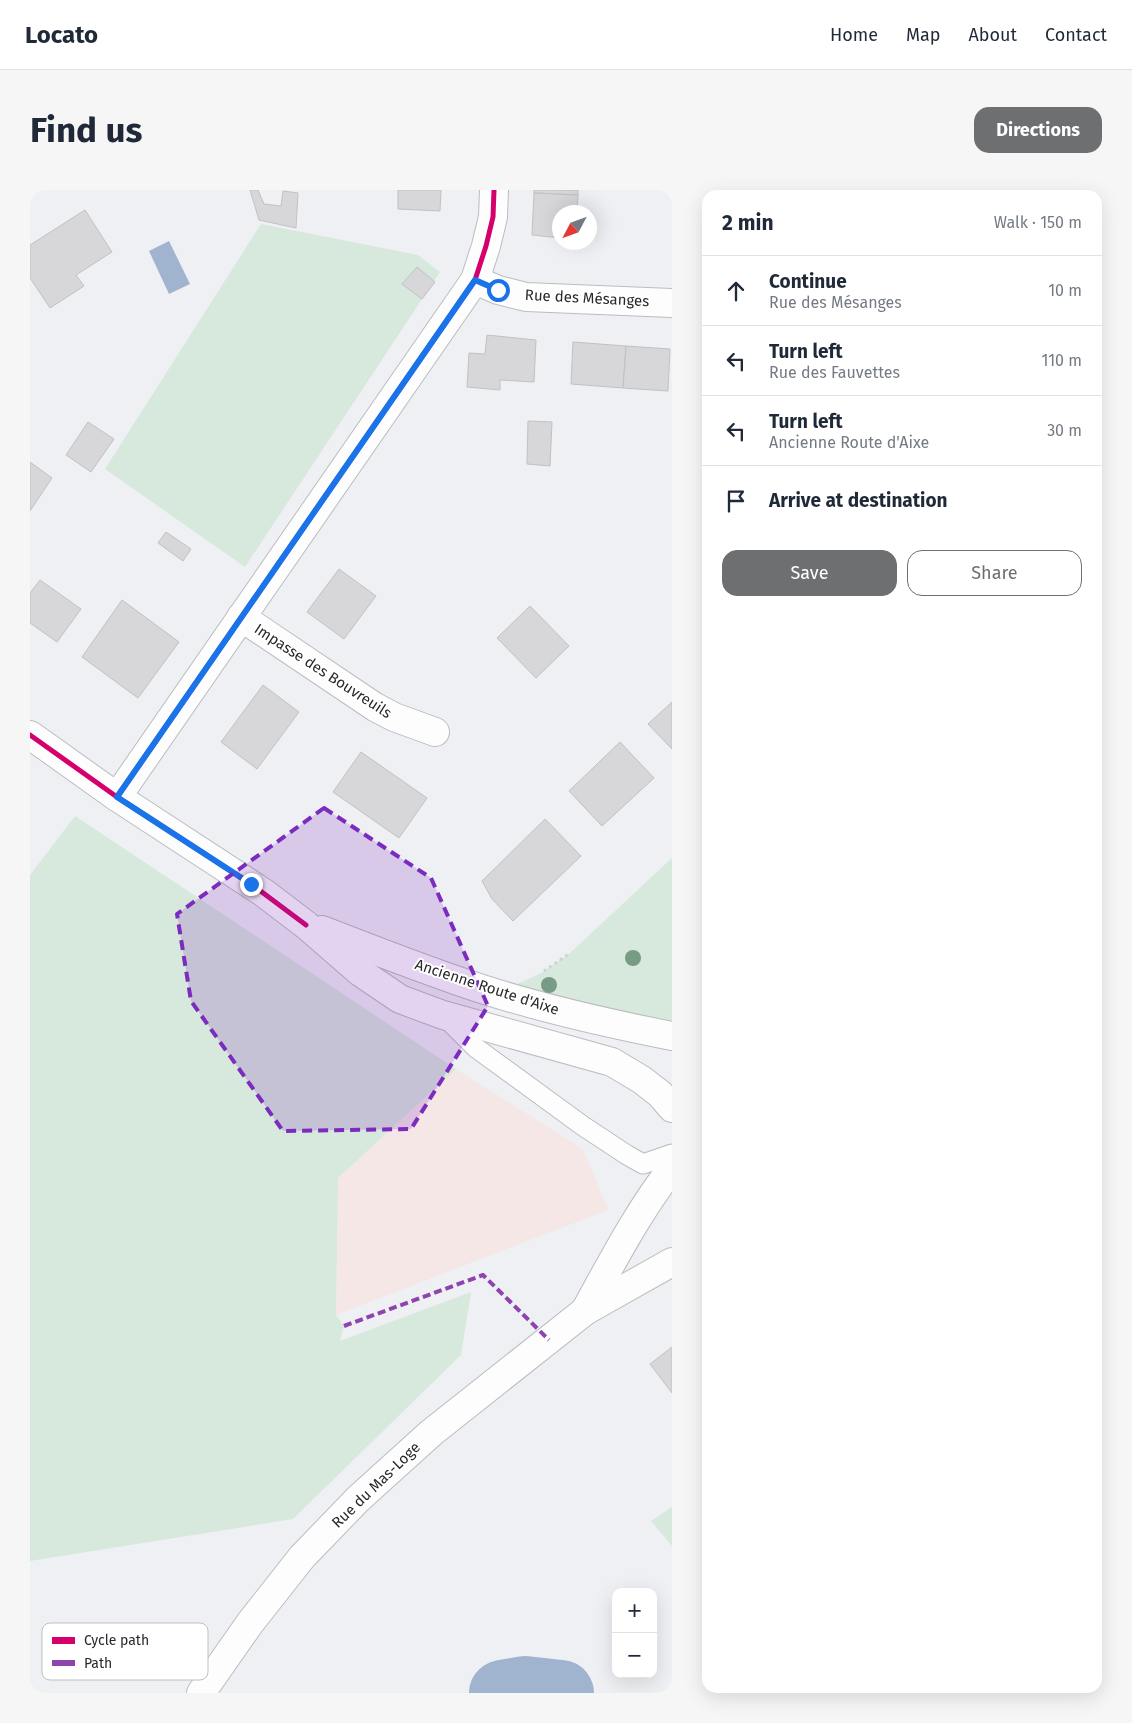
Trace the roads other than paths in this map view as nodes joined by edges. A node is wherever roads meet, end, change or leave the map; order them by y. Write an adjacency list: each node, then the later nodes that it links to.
1 (494, 190): 2 (main road)
2 (475, 280): 3 (main road, Rue des Mésanges); 4 (main road)
3 (672, 303)
4 (241, 617): 5 (main road, Impasse des Bouvreuils); 7 (main road)
5 (435, 732)
6 (30, 735): 7 (main road)
7 (117, 797): 8 (main road)
8 (306, 925): 9 (main road); 10 (main road, Ancienne Route d'Aixe)
9 (443, 1015): 11 (main road); 12 (lane)
10 (672, 1036)
11 (672, 1108)
12 (672, 1154)
13 (672, 1168): 15 (main road, Rue du Mas-Loge)
14 (672, 1262): 15 (main road, Rue du Mas-Loge)
15 (585, 1311): 16 (main road, Rue du Mas-Loge)
16 (201, 1693)

